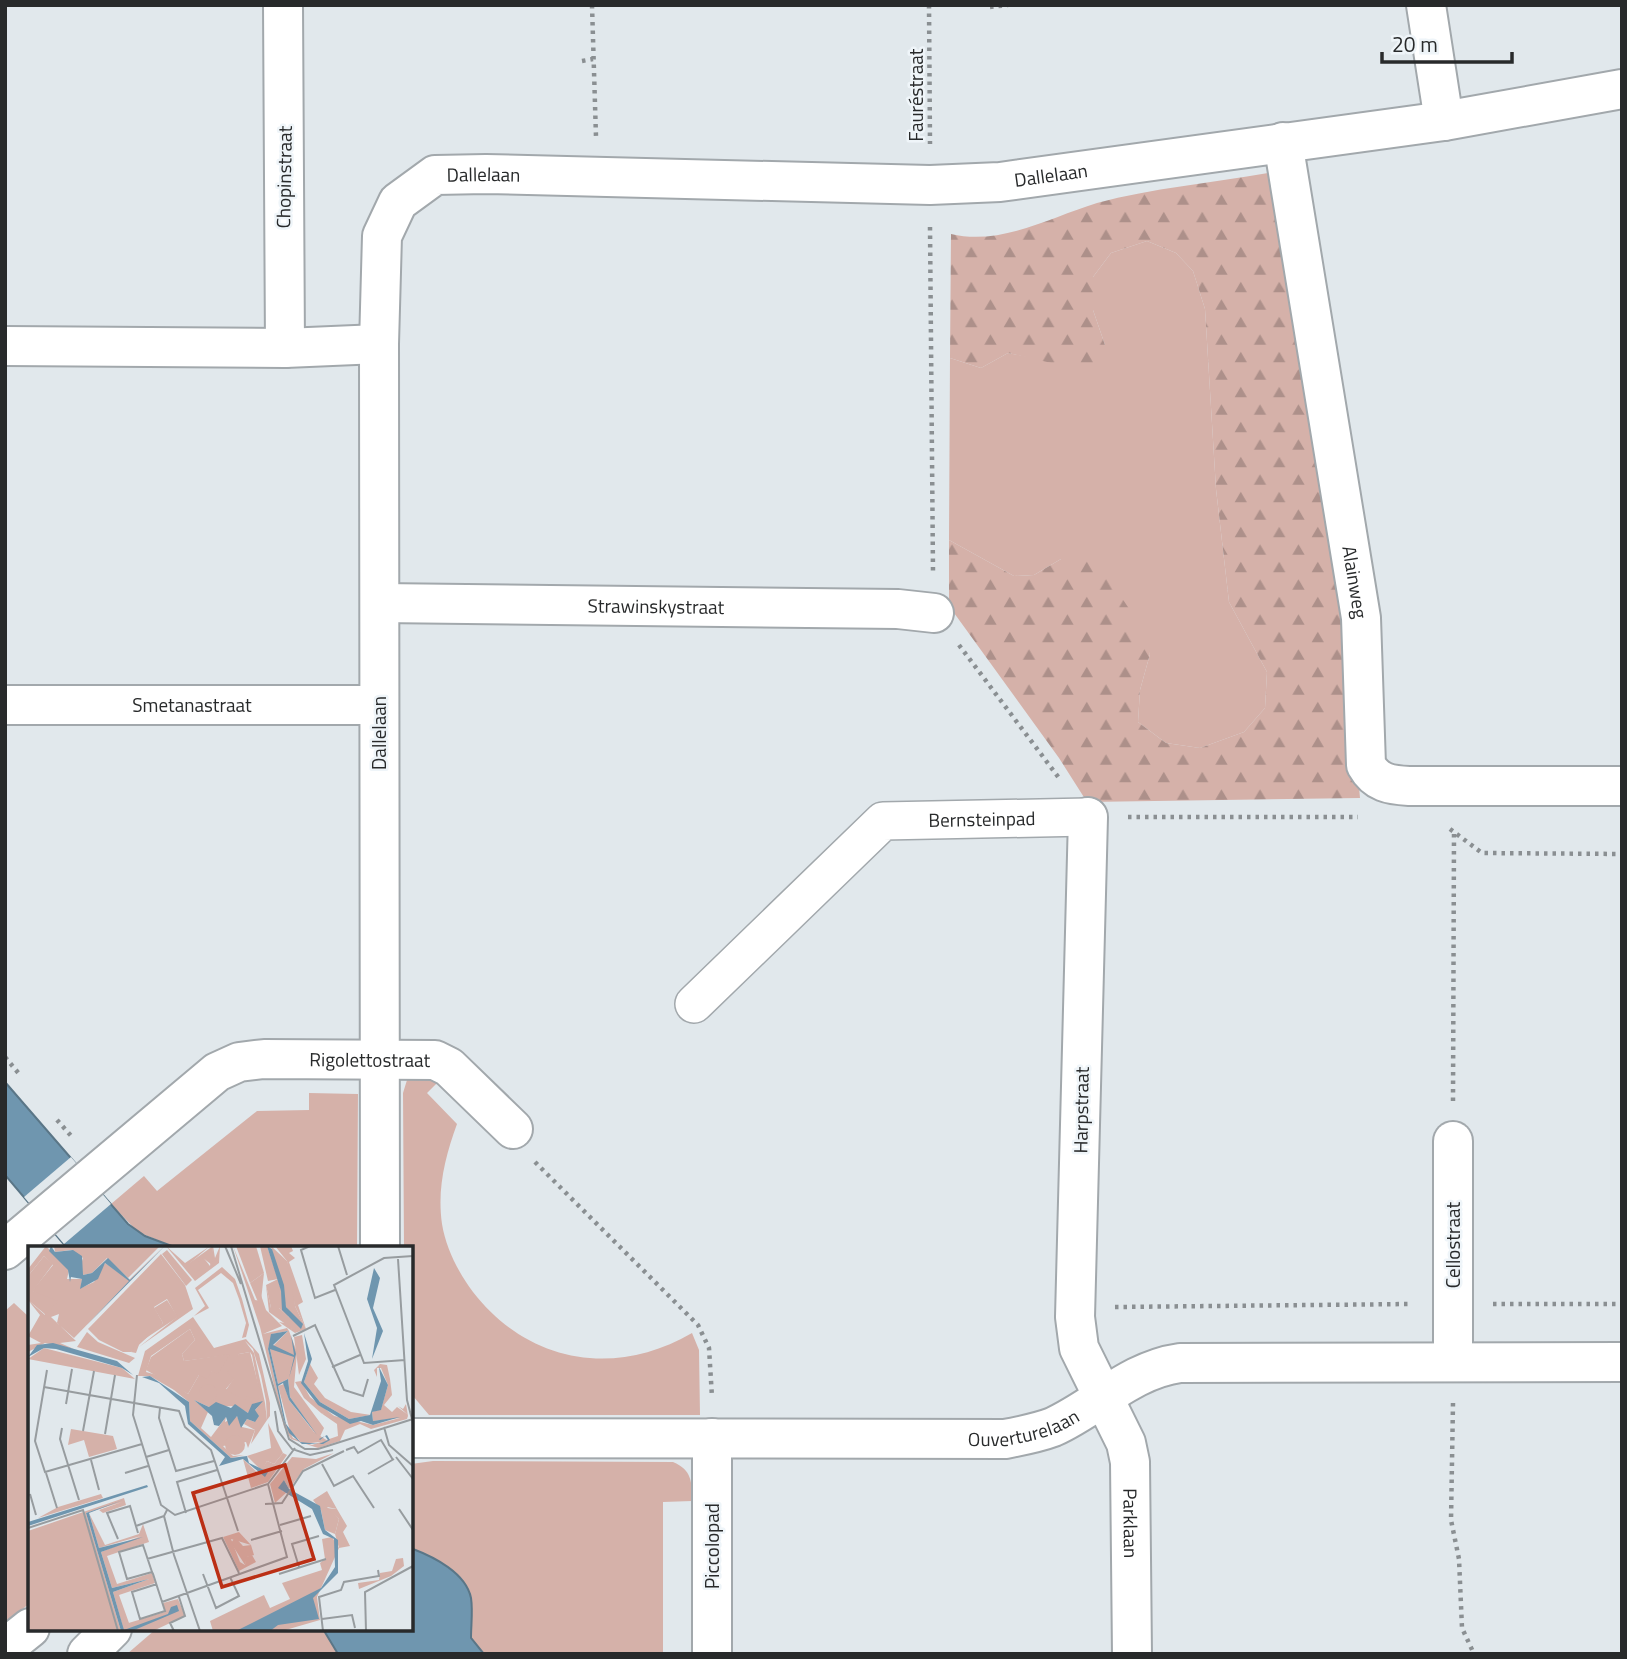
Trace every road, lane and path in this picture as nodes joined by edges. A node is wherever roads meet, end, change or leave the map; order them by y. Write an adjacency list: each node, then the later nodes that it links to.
1 (283, 5): 16 (street, Chopinstraat)
2 (592, 5): 7 (path)
3 (929, 5): 13 (path, Fauréstraat)
4 (1008, 5): 6 (path)
5 (1426, 5): 10 (street)
6 (990, 7)
7 (593, 60): 8 (path); 12 (path)
8 (582, 61)
9 (1622, 89): 10 (street, Dallelaan)
10 (1444, 121): 11 (street, Dallelaan)
11 (1283, 142): 13 (street, Dallelaan); 21 (street, Alainweg)
12 (597, 177): 13 (street, Dallelaan); 14 (street, Dallelaan)
13 (930, 185): 18 (path, Fauréstraat)
14 (379, 344): 16 (street); 17 (street, Dallelaan)
15 (5, 346): 16 (street)
16 (285, 348)
17 (380, 603): 18 (street, Strawinskystraat); 20 (street, Dallelaan)
18 (934, 612): 22 (path)
19 (5, 705): 20 (street, Smetanastraat)
20 (379, 705): 29 (street, Dallelaan)
21 (1622, 786)
22 (1088, 817): 23 (path); 27 (street, Bernsteinpad); 37 (street, Harpstraat)
23 (1360, 817)
24 (1444, 825): 25 (path)
25 (1454, 832): 26 (path); 32 (path)
26 (1622, 854)
27 (694, 1004)
28 (5, 1058): 30 (path)
29 (382, 1059): 31 (street, Rigolettostraat); 33 (street, Rigolettostraat); 34 (street, Dallelaan)
30 (20, 1075)
31 (513, 1129): 42 (path)
32 (1453, 1141): 35 (street, Cellostraat)
33 (19, 1238)
34 (380, 1246)
35 (1453, 1304): 36 (path); 37 (path); 38 (street, Cellostraat)
36 (1622, 1304)
37 (1076, 1307): 40 (street, Harpstraat)
38 (1453, 1362): 39 (street, Ouverturelaan); 40 (street, Ouverturelaan); 49 (path)
39 (1622, 1362)
40 (1102, 1396): 42 (street, Ouverturelaan); 48 (street, Parklaan)
41 (413, 1438): 42 (street, Ouverturelaan)
42 (712, 1438): 47 (street, Piccolopad)
43 (28, 1630): 45 (street)
44 (110, 1631): 46 (street)
45 (5, 1648)
46 (87, 1654)
47 (712, 1654)
48 (1132, 1654)
49 (1474, 1654)

